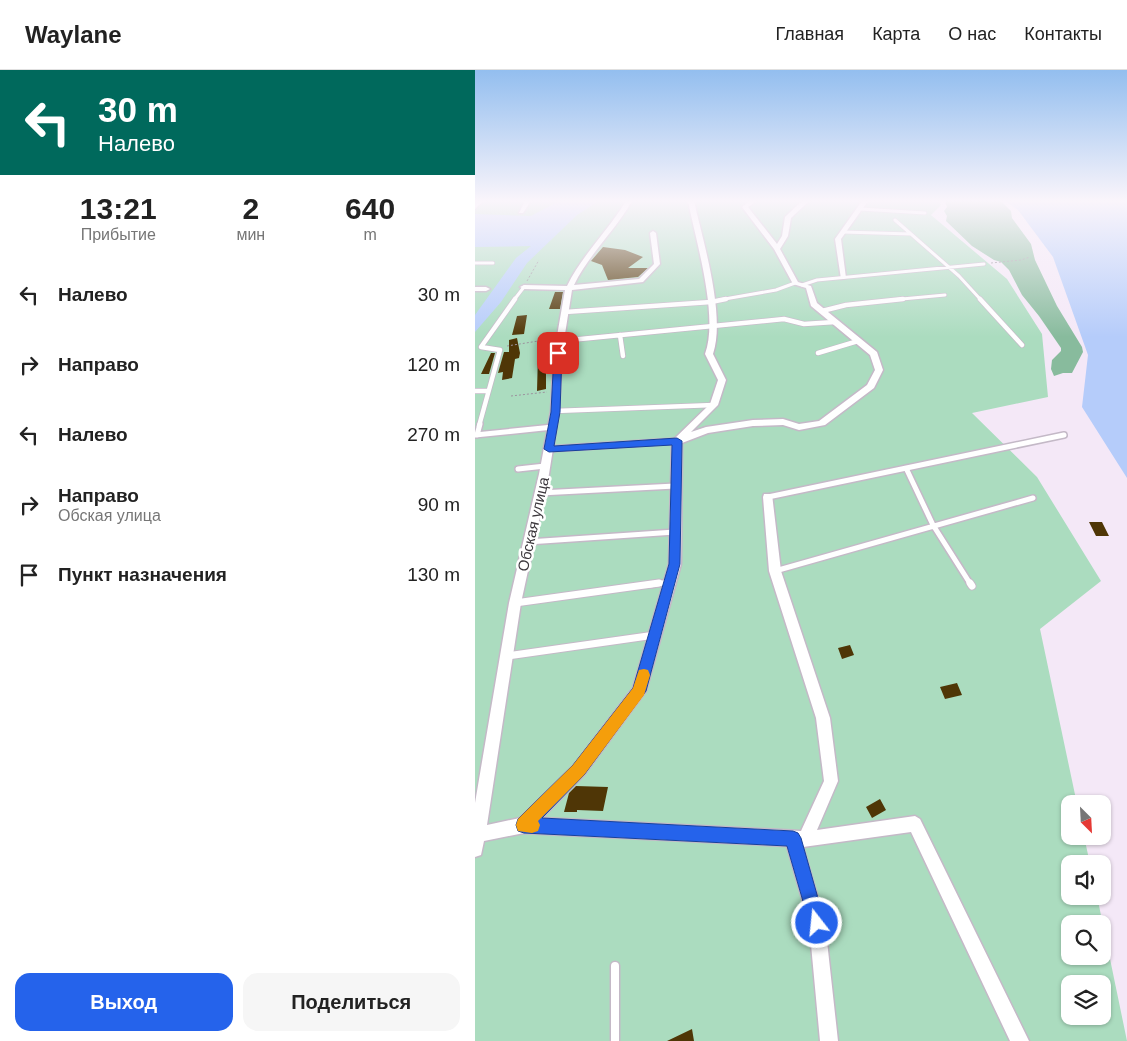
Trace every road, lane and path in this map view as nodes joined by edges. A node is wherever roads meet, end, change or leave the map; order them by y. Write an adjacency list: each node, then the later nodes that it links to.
1 (596, 246): 18 (street, Обская улица)
2 (655, 246): 18 (street)
3 (700, 246): 22 (street)
4 (775, 246): 8 (street)
5 (779, 246): 8 (street)
6 (839, 246): 15 (street)
7 (925, 246): 14 (lane)
8 (777, 249): 16 (street)
9 (1030, 257): 13 (path)
10 (539, 260): 17 (path)
11 (475, 263): 12 (lane)
12 (493, 263)
13 (983, 264): 14 (lane)
14 (949, 268): 15 (lane); 30 (lane)
15 (843, 278): 16 (lane)
16 (799, 284): 22 (lane); 23 (street)
17 (524, 287): 18 (street); 31 (lane)
18 (569, 288): 24 (street, Обская улица)
19 (475, 289): 20 (street)
20 (486, 289)
21 (945, 295): 23 (lane)
22 (711, 302): 24 (lane); 26 (street)
23 (823, 310): 25 (street)
24 (565, 312): 28 (street, Обская улица)
25 (835, 322): 26 (lane); 29 (street)
26 (714, 326): 27 (lane); 40 (street)
27 (620, 335): 28 (lane); 35 (lane)
28 (560, 341): 32 (path); 36 (street, Обская улица)
29 (858, 341): 34 (lane); 45 (street)
30 (1022, 345)
31 (481, 347): 32 (lane); 33 (lane)
32 (497, 348): 38 (lane)
33 (475, 353)
34 (818, 353)
35 (623, 356)
36 (557, 390): 39 (path); 41 (street, Обская улица)
37 (475, 391): 38 (lane)
38 (487, 391): 43 (lane)
39 (511, 396)
40 (713, 405): 41 (lane); 45 (street)
41 (555, 412): 42 (street, Обская улица)
42 (553, 427): 43 (lane); 46 (street, Обская улица)
43 (476, 435)
44 (1064, 435): 48 (lane)
45 (677, 441): 46 (lane); 50 (street)
46 (549, 449): 47 (street, Обская улица)
47 (545, 466): 49 (lane); 51 (street, Обская улица)
48 (906, 468): 52 (lane); 54 (lane)
49 (518, 469)
50 (675, 486): 51 (lane); 55 (street)
51 (540, 493): 56 (street, Обская улица)
52 (768, 497): 57 (street)
53 (1033, 498): 54 (lane)
54 (933, 525): 57 (lane); 59 (lane)
55 (675, 532): 56 (lane); 58 (street)
56 (528, 542): 60 (street, Обская улица)
57 (775, 571): 64 (street)
58 (669, 582): 60 (lane); 61 (street)
59 (972, 586)
60 (515, 603): 62 (street, Обская улица)
61 (655, 635): 62 (lane); 63 (street)
62 (507, 656): 65 (street, Обская улица)
63 (524, 825): 64 (street); 65 (street)
64 (799, 839): 68 (street); 69 (street)
65 (477, 841)
66 (615, 966): 67 (lane)
67 (615, 1041)
68 (829, 1041)
69 (1020, 1041)

